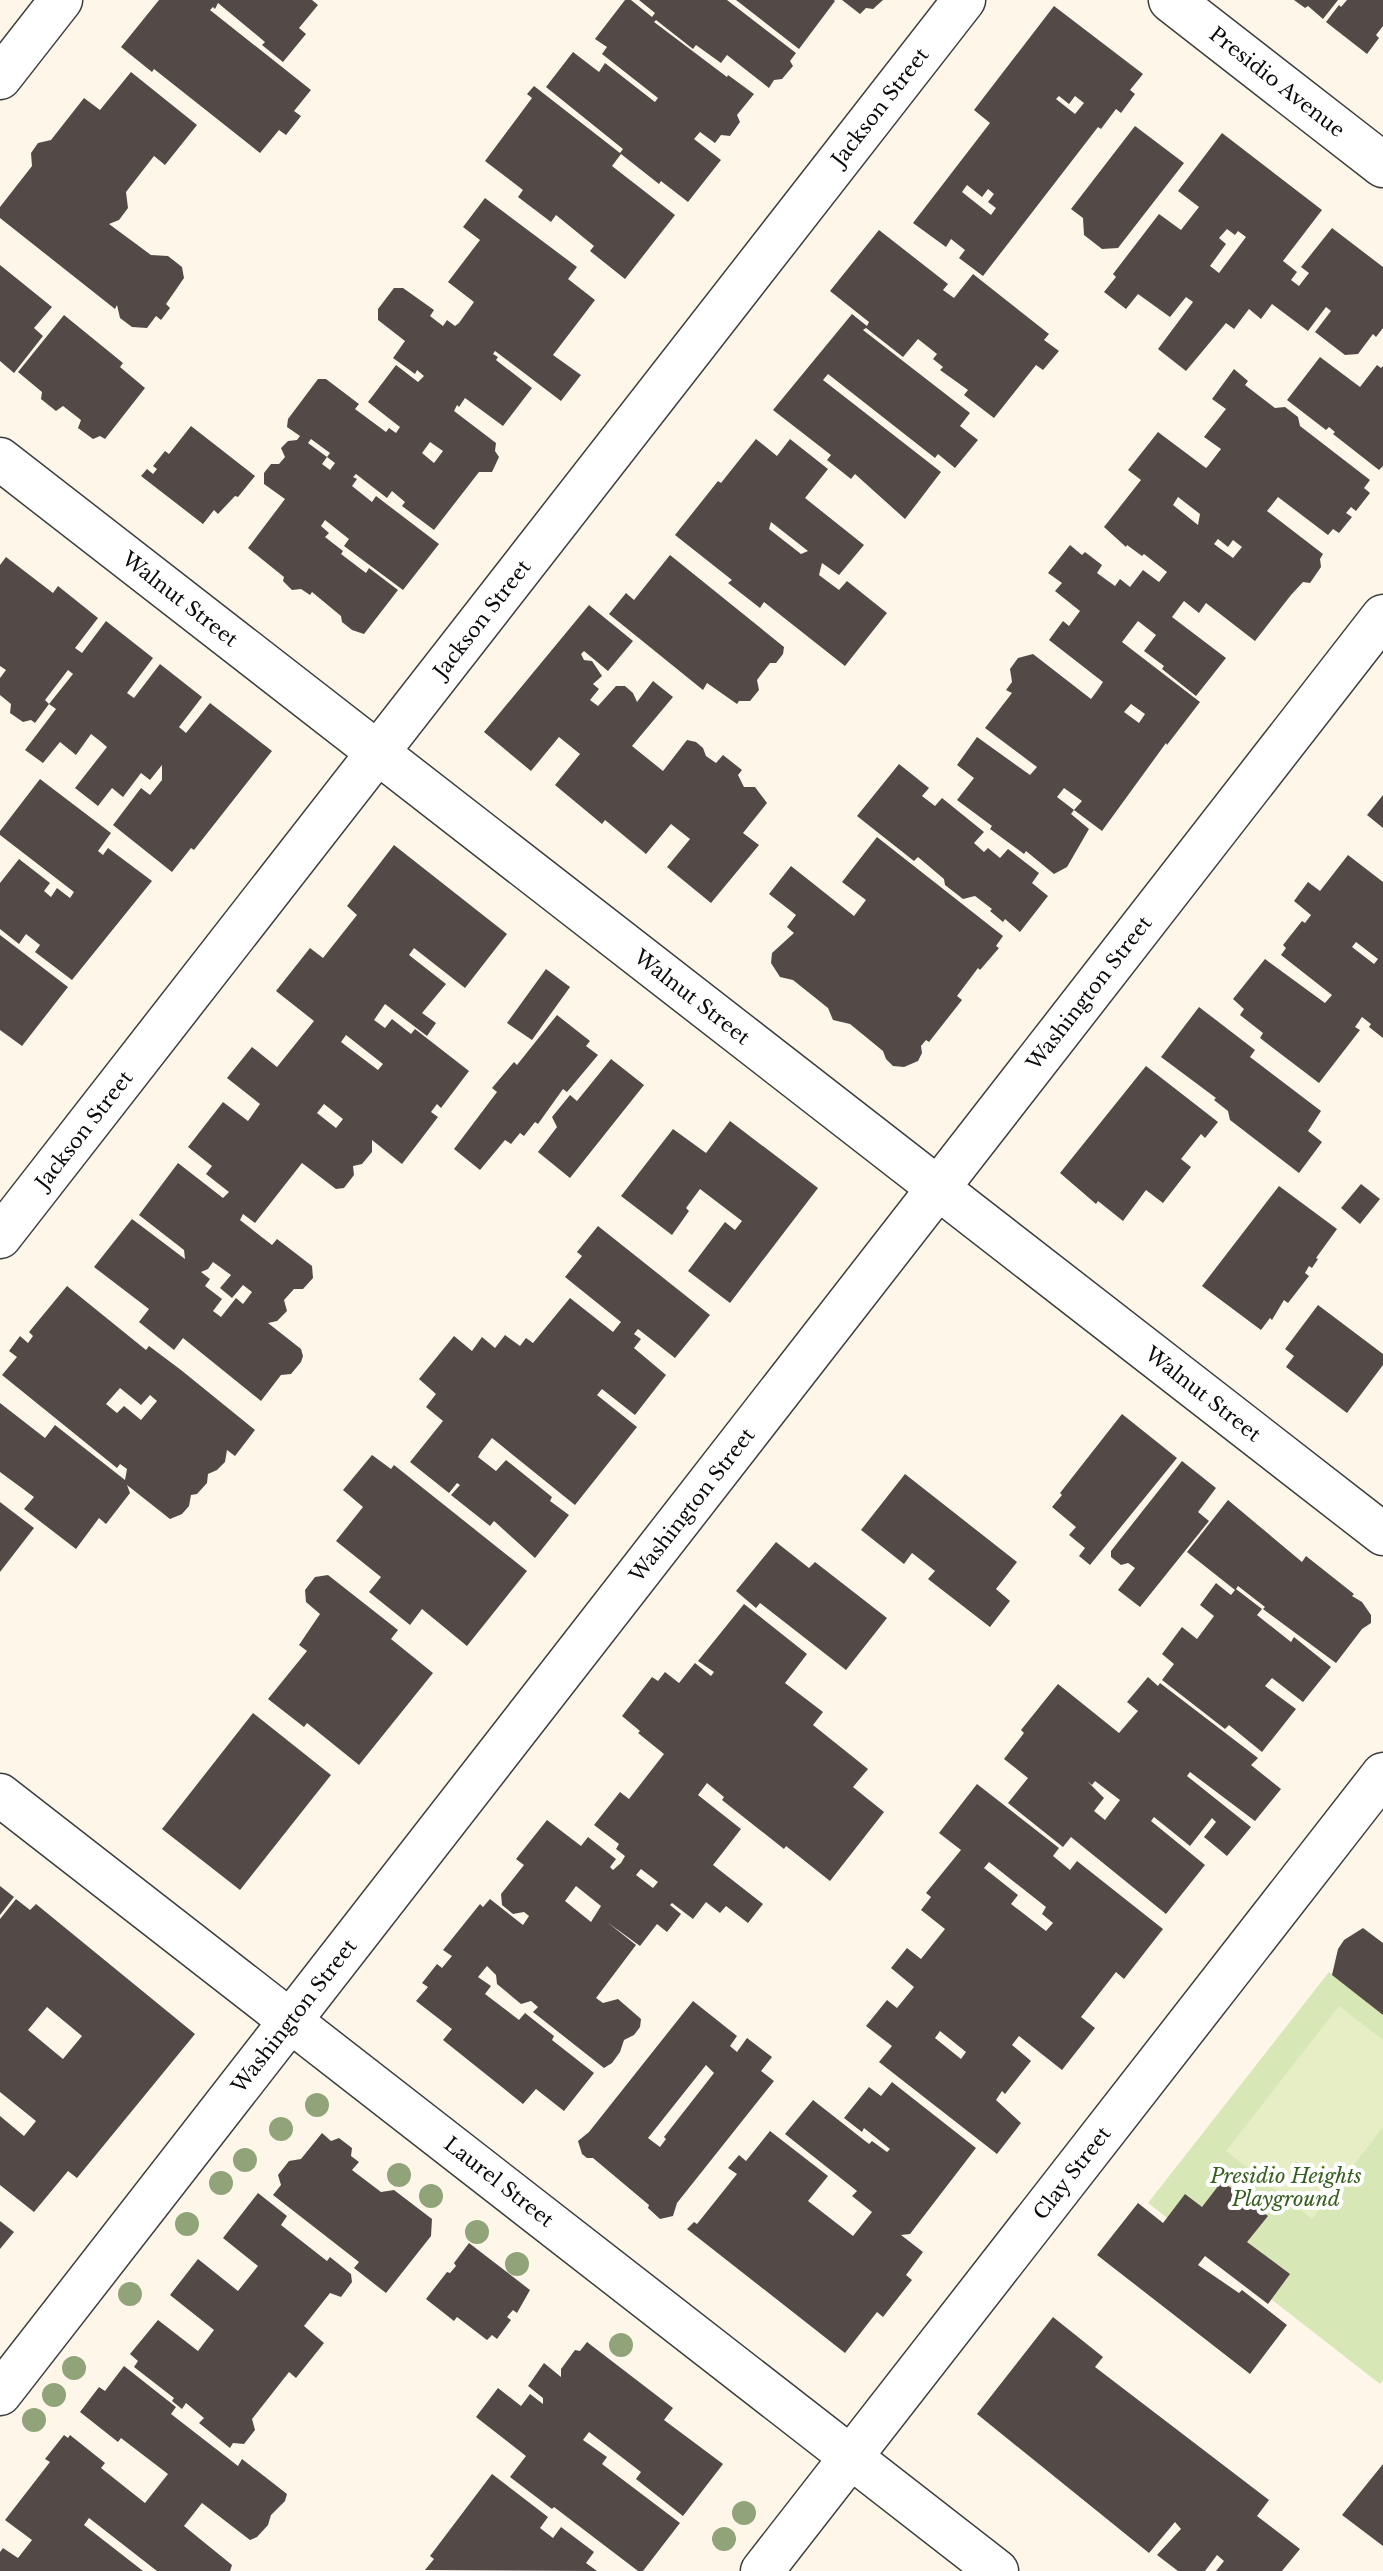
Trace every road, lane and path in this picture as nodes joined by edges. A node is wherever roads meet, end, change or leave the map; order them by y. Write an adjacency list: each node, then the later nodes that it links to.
1 (61, 0): 4 (street)
2 (964, 0): 8 (street, Jackson Street)
3 (1171, 0): 5 (street, Presidio Avenue)
4 (0, 78)
5 (1383, 165)
6 (0, 459): 8 (street, Walnut Street)
7 (1383, 616): 9 (street, Washington Street)
8 (377, 753): 9 (street, Walnut Street); 10 (street, Jackson Street)
9 (938, 1188): 11 (street, Walnut Street); 14 (street, Washington Street)
10 (0, 1237)
11 (1383, 1534)
12 (1383, 1774): 16 (street, Clay Street)
13 (0, 1795): 14 (street, Laurel Street)
14 (290, 2021): 15 (street, Washington Street); 16 (street, Laurel Street)
15 (0, 2394)
16 (851, 2457): 17 (street, Clay Street); 18 (street, Laurel Street)
17 (762, 2571)
18 (997, 2571)

